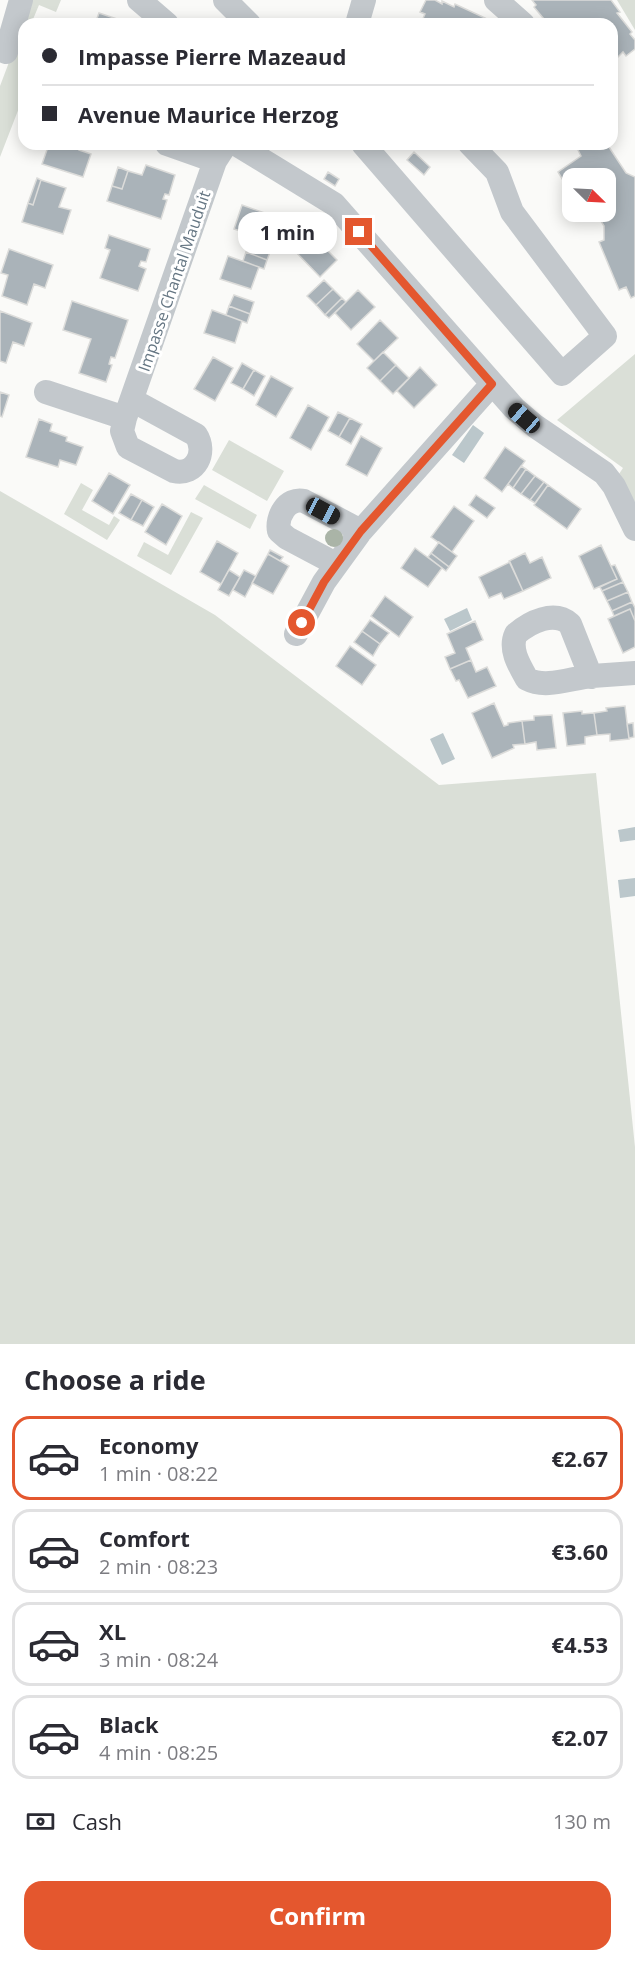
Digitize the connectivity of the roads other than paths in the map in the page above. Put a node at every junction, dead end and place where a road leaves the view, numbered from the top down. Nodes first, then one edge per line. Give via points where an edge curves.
1 (21, 0) edge
2 (139, 0) edge
3 (225, 0) edge
4 (364, 0) edge
5 (496, 0) edge
6 (160, 18) edge
7 (243, 18) edge
8 (359, 18) edge
9 (516, 18) edge
10 (6, 52) dead end
11 (246, 150) edge
12 (368, 150) edge
13 (486, 150) edge
14 (220, 152) edge
15 (492, 384) junction
16 (46, 392) dead end
17 (635, 529) edge
18 (361, 531) junction
19 (336, 564) junction
20 (296, 634) dead end
21 (635, 674) edge
22 (591, 676) dead end

1 - 10 street
2 - 6 street
3 - 7 street
4 - 8 street
5 - 9 street
11 - 15 street via 334,204
12 - 13 street via 562,374 605,336 512,212
14 - 16 street, Impasse Chantal Mauduit via 129,409
15 - 17 street via 524,418 603,473 614,486
15 - 18 street
18 - 19 street
18 - 19 street via 304,501 289,503 280,518 279,531
19 - 20 street
21 - 22 street

